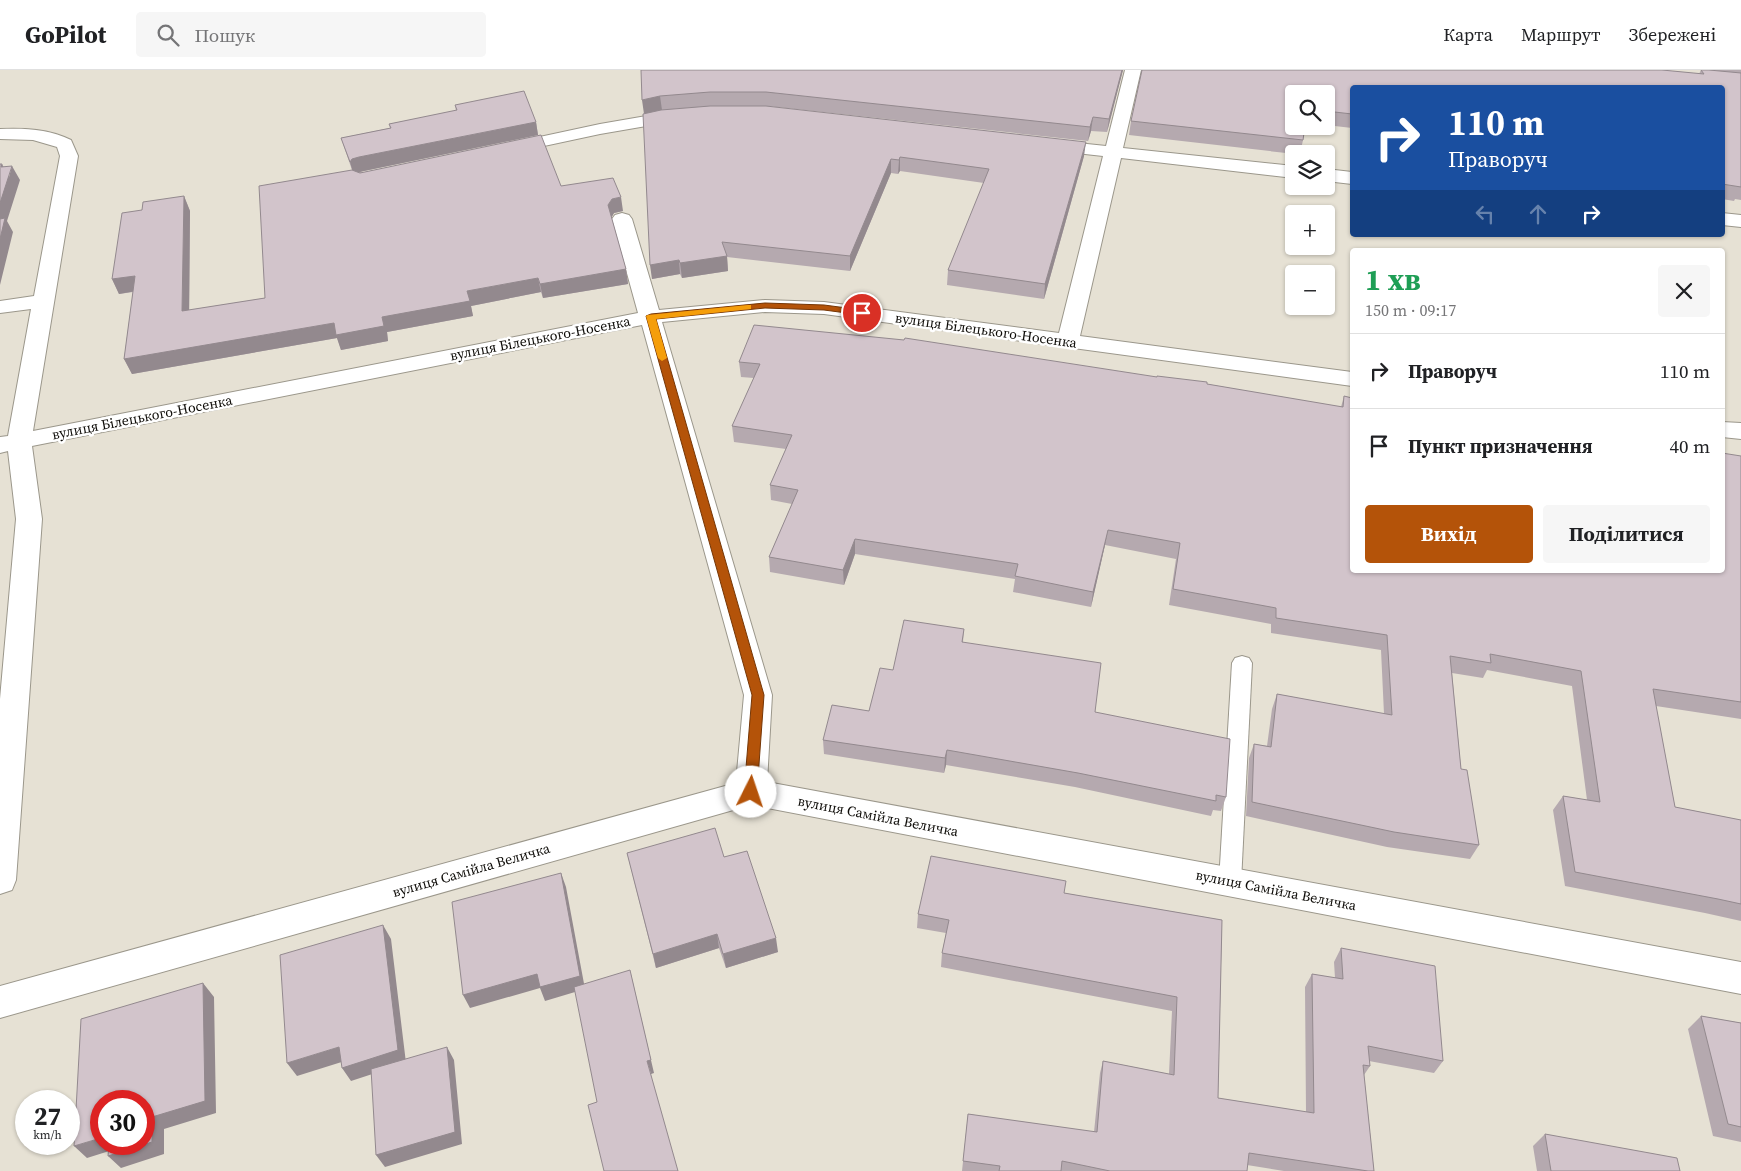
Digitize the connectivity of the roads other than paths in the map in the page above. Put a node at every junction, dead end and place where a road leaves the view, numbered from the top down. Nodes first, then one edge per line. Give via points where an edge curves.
1 (1133, 70) edge
2 (701, 113) edge
3 (0, 134) edge
4 (1034, 143) edge
5 (1113, 152) junction
6 (490, 153) edge
7 (1285, 171) edge
8 (1335, 177) edge
9 (1350, 178) edge
10 (622, 219) edge
11 (1725, 219) edge
12 (1741, 221) edge
13 (43, 301) junction
14 (0, 307) edge
15 (651, 316) junction
16 (1068, 341) junction
17 (1350, 379) edge
18 (1725, 429) edge
19 (1741, 431) edge
20 (9, 443) edge
21 (1242, 663) dead end
22 (751, 792) junction
23 (0, 880) edge
24 (1230, 882) junction
25 (1741, 978) edge
26 (0, 1002) edge

1 - 5 street
2 - 6 street via 653,118
3 - 13 street via 21,133 55,138 65,144 69,156
4 - 5 street
5 - 7 street
5 - 16 street
8 - 9 street
10 - 15 street
11 - 12 street
13 - 14 street
13 - 20 street
15 - 16 street, вулиця Білецького-Носенка via 765,306 824,308
15 - 20 street, вулиця Білецького-Носенка
15 - 22 street via 758,695
16 - 17 street, вулиця Білецького-Носенка
18 - 19 street
20 - 23 street via 29,519
21 - 24 lane
22 - 24 street, вулиця Самійла Величка
22 - 26 street, вулиця Самійла Величка
24 - 25 street, вулиця Самійла Величка

